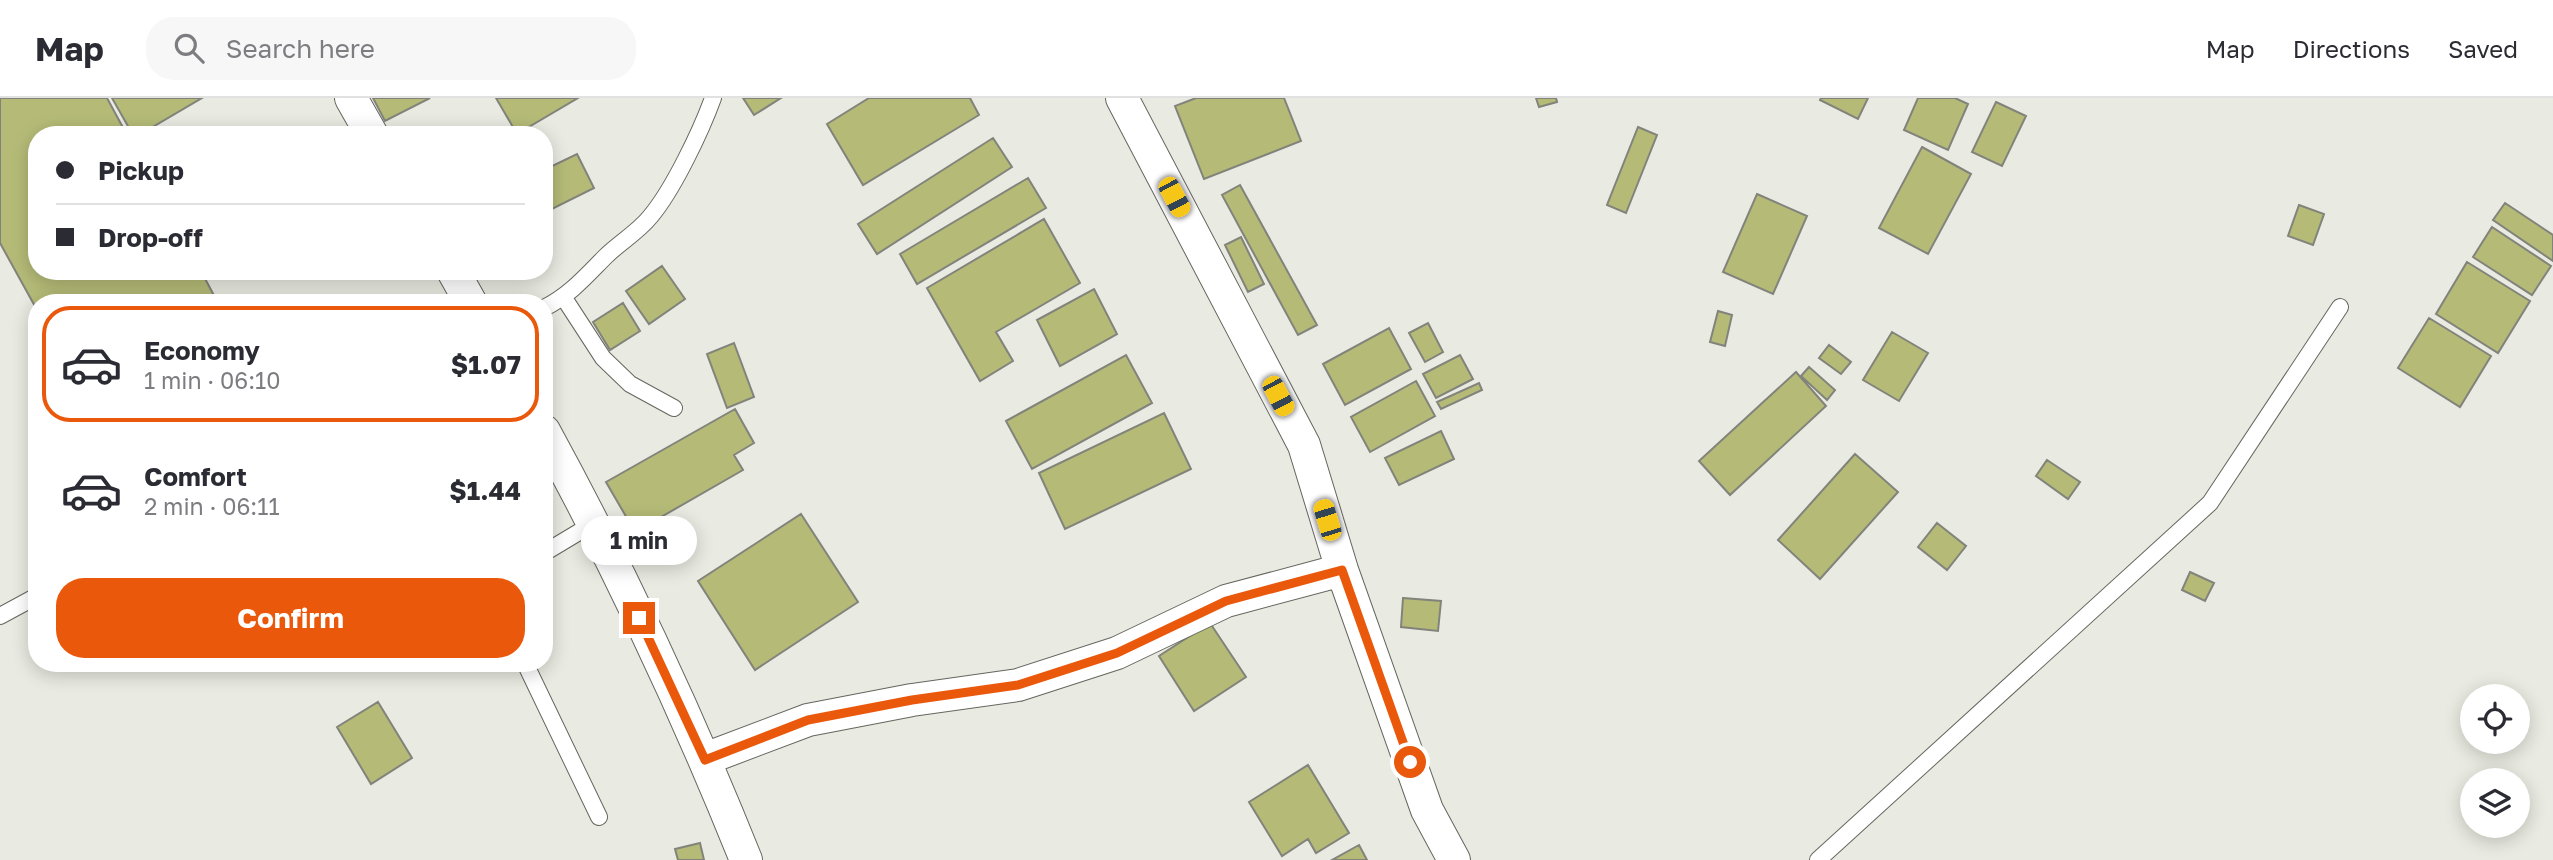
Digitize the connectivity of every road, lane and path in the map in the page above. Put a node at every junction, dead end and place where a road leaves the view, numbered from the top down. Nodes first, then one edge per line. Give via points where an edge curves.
1 (351, 98) edge
2 (713, 98) edge
3 (1122, 98) edge
4 (367, 126) edge
5 (564, 298) junction
6 (553, 304) edge
7 (2340, 307) dead end
8 (674, 408) dead end
9 (553, 448) edge
10 (594, 523) junction
11 (553, 547) edge
12 (1342, 570) junction
13 (28, 601) edge
14 (0, 616) edge
15 (529, 672) edge
16 (705, 760) junction
17 (599, 817) dead end
18 (746, 860) edge
19 (1454, 860) edge
20 (1818, 860) edge

1 - 4 street
2 - 5 lane via 650,218
3 - 12 street via 1304,445
5 - 6 lane
5 - 8 lane via 603,358 630,384
7 - 20 lane via 2210,503
9 - 10 street
10 - 11 lane
10 - 16 street
12 - 16 street via 1226,601 1117,653 1018,685 808,720
12 - 19 street via 1427,810
13 - 14 lane
15 - 17 lane
16 - 18 street

